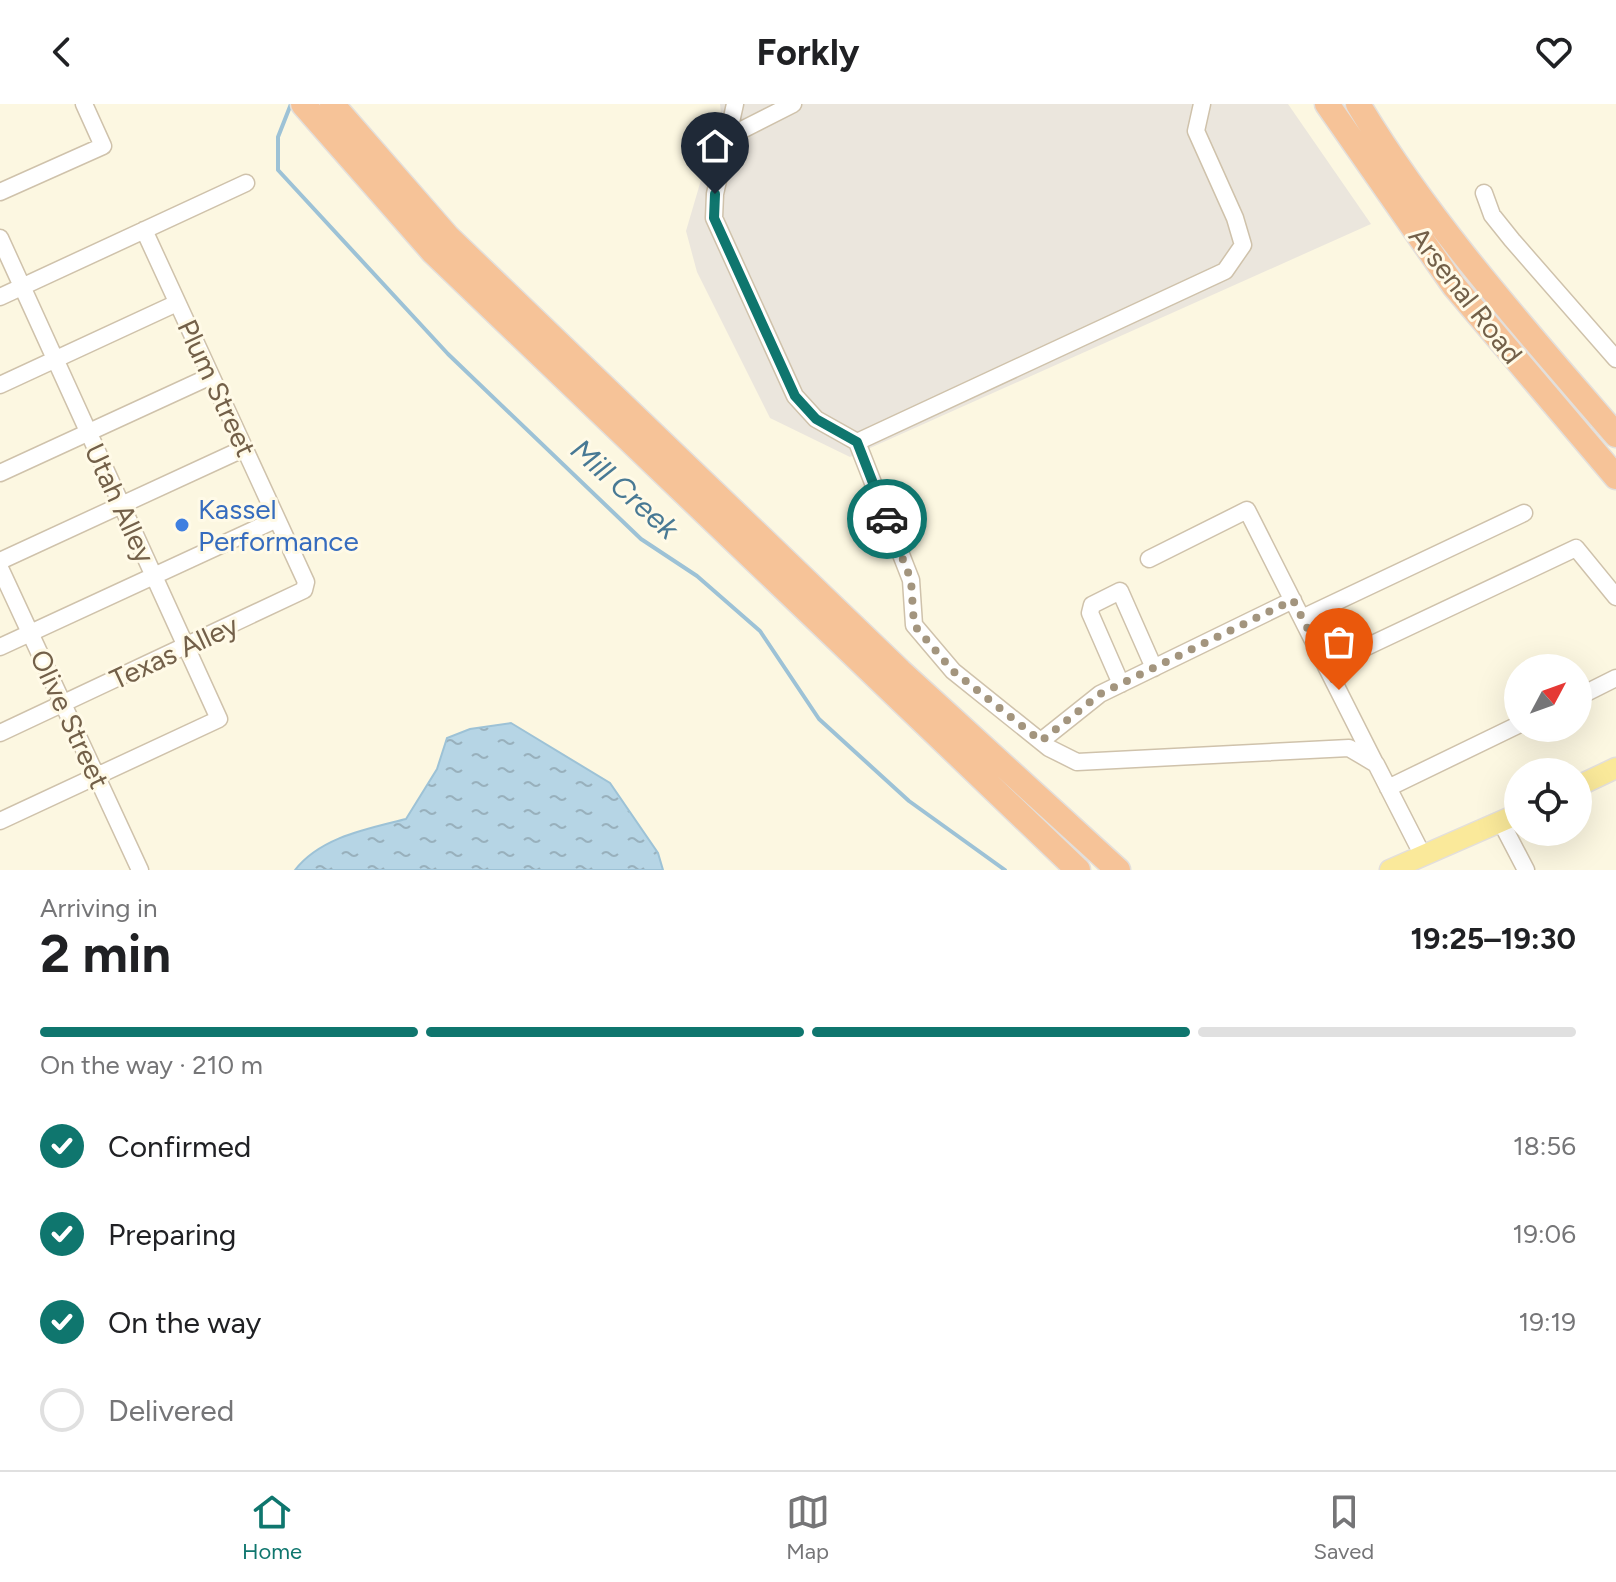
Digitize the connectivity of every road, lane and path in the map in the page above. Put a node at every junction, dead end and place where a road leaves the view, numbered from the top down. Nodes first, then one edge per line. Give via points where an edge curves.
1 (84, 104) edge
2 (735, 104) edge
3 (793, 104) edge
4 (1202, 104) edge
5 (1327, 104) edge
6 (1358, 104) edge
7 (315, 107) edge
8 (728, 137) junction
9 (246, 183) dead end
10 (0, 192) edge
11 (1484, 193) dead end
12 (144, 230) junction
13 (0, 238) edge
14 (21, 287) junction
15 (0, 297) edge
16 (177, 303) junction
17 (1616, 359) edge
18 (55, 360) junction
19 (211, 376) junction
20 (0, 385) edge
21 (88, 433) junction
22 (1616, 435) edge
23 (857, 442) junction
24 (245, 448) junction
25 (0, 473) edge
26 (1616, 477) edge
27 (121, 505) junction
28 (1524, 513) dead end
29 (277, 519) junction
30 (1149, 559) dead end
31 (0, 561) edge
32 (0, 568) edge
33 (154, 576) junction
34 (304, 590) joint
35 (1616, 597) edge
36 (1293, 600) junction
37 (1302, 618) junction
38 (30, 633) junction
39 (0, 647) edge
40 (186, 647) junction
41 (1326, 666) junction
42 (1154, 668) junction
43 (1616, 678) edge
44 (1121, 684) junction
45 (1592, 690) edge
46 (63, 704) junction
47 (1504, 732) edge
48 (0, 733) edge
49 (1041, 741) junction
50 (1376, 764) junction
51 (1616, 768) edge
52 (97, 776) junction
53 (1592, 779) edge
54 (1388, 788) junction
55 (0, 821) edge
56 (1504, 821) edge
57 (1519, 846) edge
58 (1423, 856) junction
59 (140, 870) edge
60 (1078, 870) edge
61 (1118, 870) edge
62 (1390, 870) edge
63 (1526, 870) edge

1 - 10 street via 103,146
2 - 8 street
3 - 8 street
4 - 23 street via 1196,131 1243,245 1225,271
5 - 26 highway, Arsenal Road via 1454,286
6 - 22 highway, Arsenal Road via 1424,202
7 - 60 highway via 433,252
7 - 61 highway via 900,671
8 - 23 street via 714,218 795,396 816,419
9 - 12 street
11 - 17 street via 1492,215
12 - 14 street
12 - 16 street, Plum Street
13 - 14 street, Utah Alley
14 - 15 street
14 - 18 street, Utah Alley
16 - 18 street
16 - 19 street, Plum Street
18 - 20 street
18 - 21 street, Utah Alley
19 - 21 street
19 - 24 street, Plum Street
21 - 25 street
21 - 27 street, Utah Alley
23 - 49 street via 911,580 914,625 953,671
24 - 27 street
24 - 29 street, Plum Street
27 - 31 street
27 - 33 street, Utah Alley
28 - 37 street
29 - 33 street
29 - 34 street, Plum Street via 306,582
30 - 36 street via 1247,510
32 - 38 street, Olive Street
33 - 38 street
33 - 40 street, Utah Alley
34 - 40 street, Texas Alley
35 - 41 street via 1576,548
36 - 37 street
36 - 42 street
37 - 41 street
38 - 39 street
38 - 46 street, Olive Street
40 - 46 street, Texas Alley
40 - 52 street, Utah Alley via 219,719
41 - 50 street
42 - 44 street
42 - 44 street via 1120,591 1092,605 1090,613
43 - 45 street
44 - 49 street via 1100,694
46 - 48 street, Texas Alley
46 - 52 street, Olive Street
47 - 54 street
49 - 50 street via 1077,762 1349,748
50 - 54 street
51 - 53 main road
52 - 55 street
52 - 59 street, Olive Street
54 - 58 street
56 - 58 main road
57 - 63 street
58 - 62 main road

